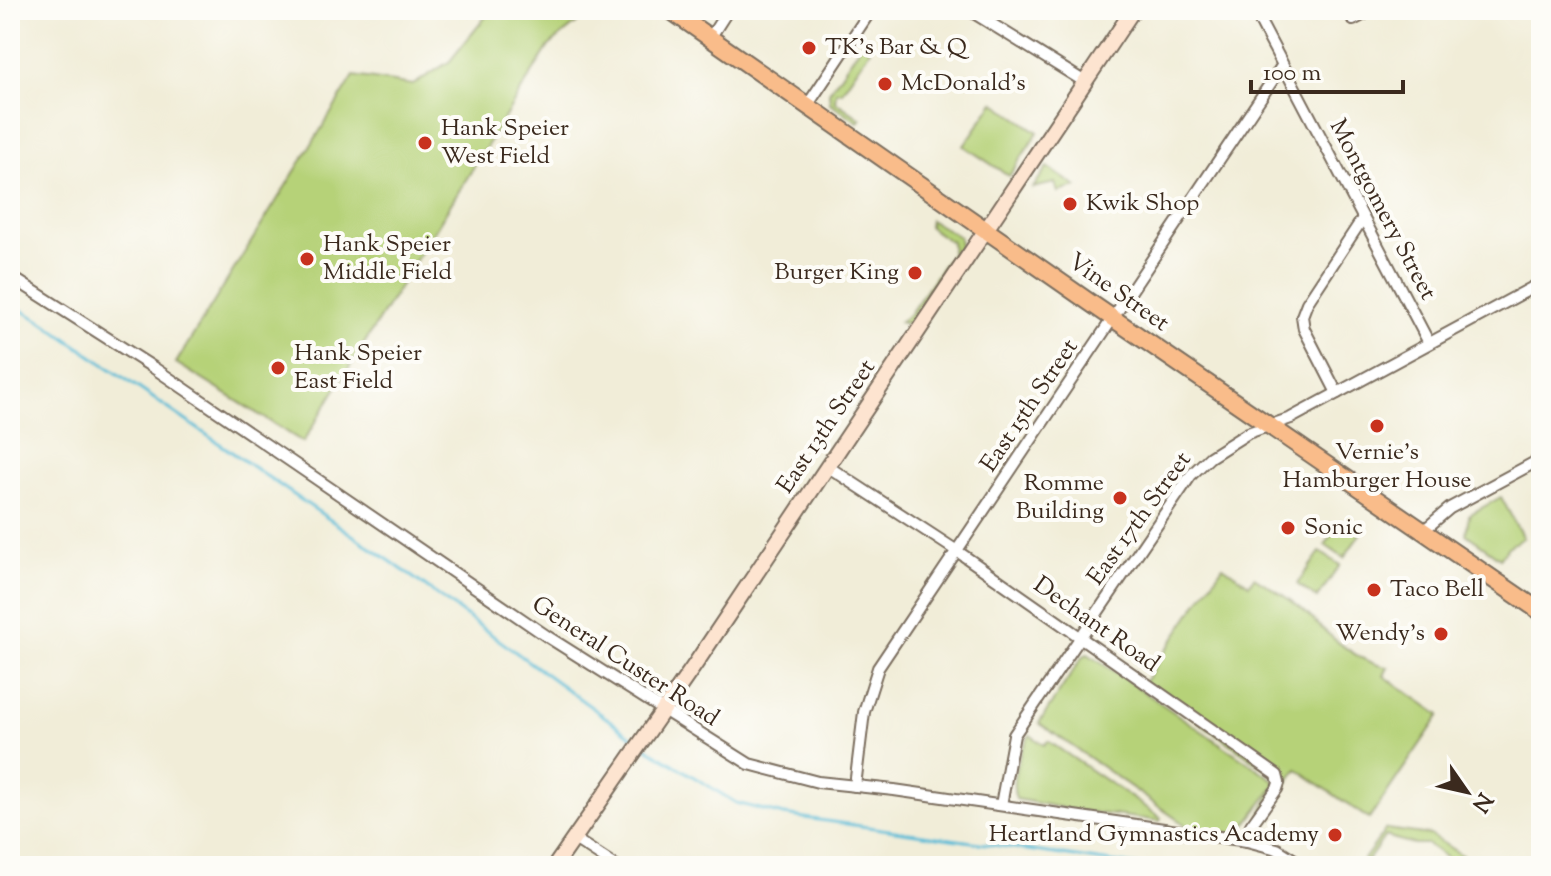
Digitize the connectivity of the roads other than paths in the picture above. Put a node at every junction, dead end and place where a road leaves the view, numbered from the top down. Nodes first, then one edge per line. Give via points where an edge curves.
1 (670, 10) edge
2 (728, 10) edge
3 (871, 10) edge
4 (969, 10) edge
5 (1133, 10) edge
6 (1254, 10) edge
7 (1372, 10) edge
8 (1353, 20) dead end
9 (710, 38) junction
10 (1282, 66) junction
11 (1085, 82) junction
12 (807, 106) junction
13 (1363, 218) junction
14 (986, 231) junction
15 (10, 276) edge
16 (1541, 283) edge
17 (1113, 318) junction
18 (1429, 343) junction
19 (1337, 393) junction
20 (1271, 426) junction
21 (1541, 459) edge
22 (827, 466) junction
23 (1423, 531) junction
24 (957, 551) junction
25 (1541, 612) edge
26 (1081, 636) junction
27 (662, 711) junction
28 (855, 786) junction
29 (1001, 805) junction
30 (573, 838) junction
31 (1247, 841) junction
32 (555, 866) edge
33 (616, 866) edge
34 (1304, 866) edge

1 - 9 main road, Vine Street
2 - 9 street
3 - 12 street
4 - 11 street
5 - 11 street, East 13th Street
6 - 10 street, Montgomery Street
7 - 8 street
9 - 12 main road, Vine Street
10 - 13 street, Montgomery Street
10 - 17 street, East 15th Street
11 - 14 street, East 13th Street
12 - 14 main road, Vine Street
13 - 18 street, Montgomery Street
13 - 19 street via 1302,316
14 - 17 main road, Vine Street
14 - 22 street, East 13th Street
15 - 27 street, General Custer Road
16 - 18 street, East 17th Street
17 - 20 main road, Vine Street
17 - 24 street, East 15th Street
18 - 19 street, East 17th Street
19 - 20 street, East 17th Street
20 - 23 main road, Vine Street
20 - 26 street, East 17th Street via 1248,433 1201,463
21 - 23 street via 1450,508
22 - 24 street, Dechant Road
22 - 27 street, East 13th Street
23 - 25 main road, Vine Street
24 - 26 street, Dechant Road
24 - 28 street, East 15th Street via 878,668 864,712
26 - 29 street, East 17th Street via 1014,735
26 - 31 street, Dechant Road via 1277,775 1277,789 1251,825
27 - 28 street, General Custer Road via 749,764
27 - 30 street, East 13th Street
28 - 29 street, General Custer Road
29 - 31 street, General Custer Road
30 - 32 street, East 13th Street
30 - 33 street
31 - 34 street, General Custer Road via 1277,849

